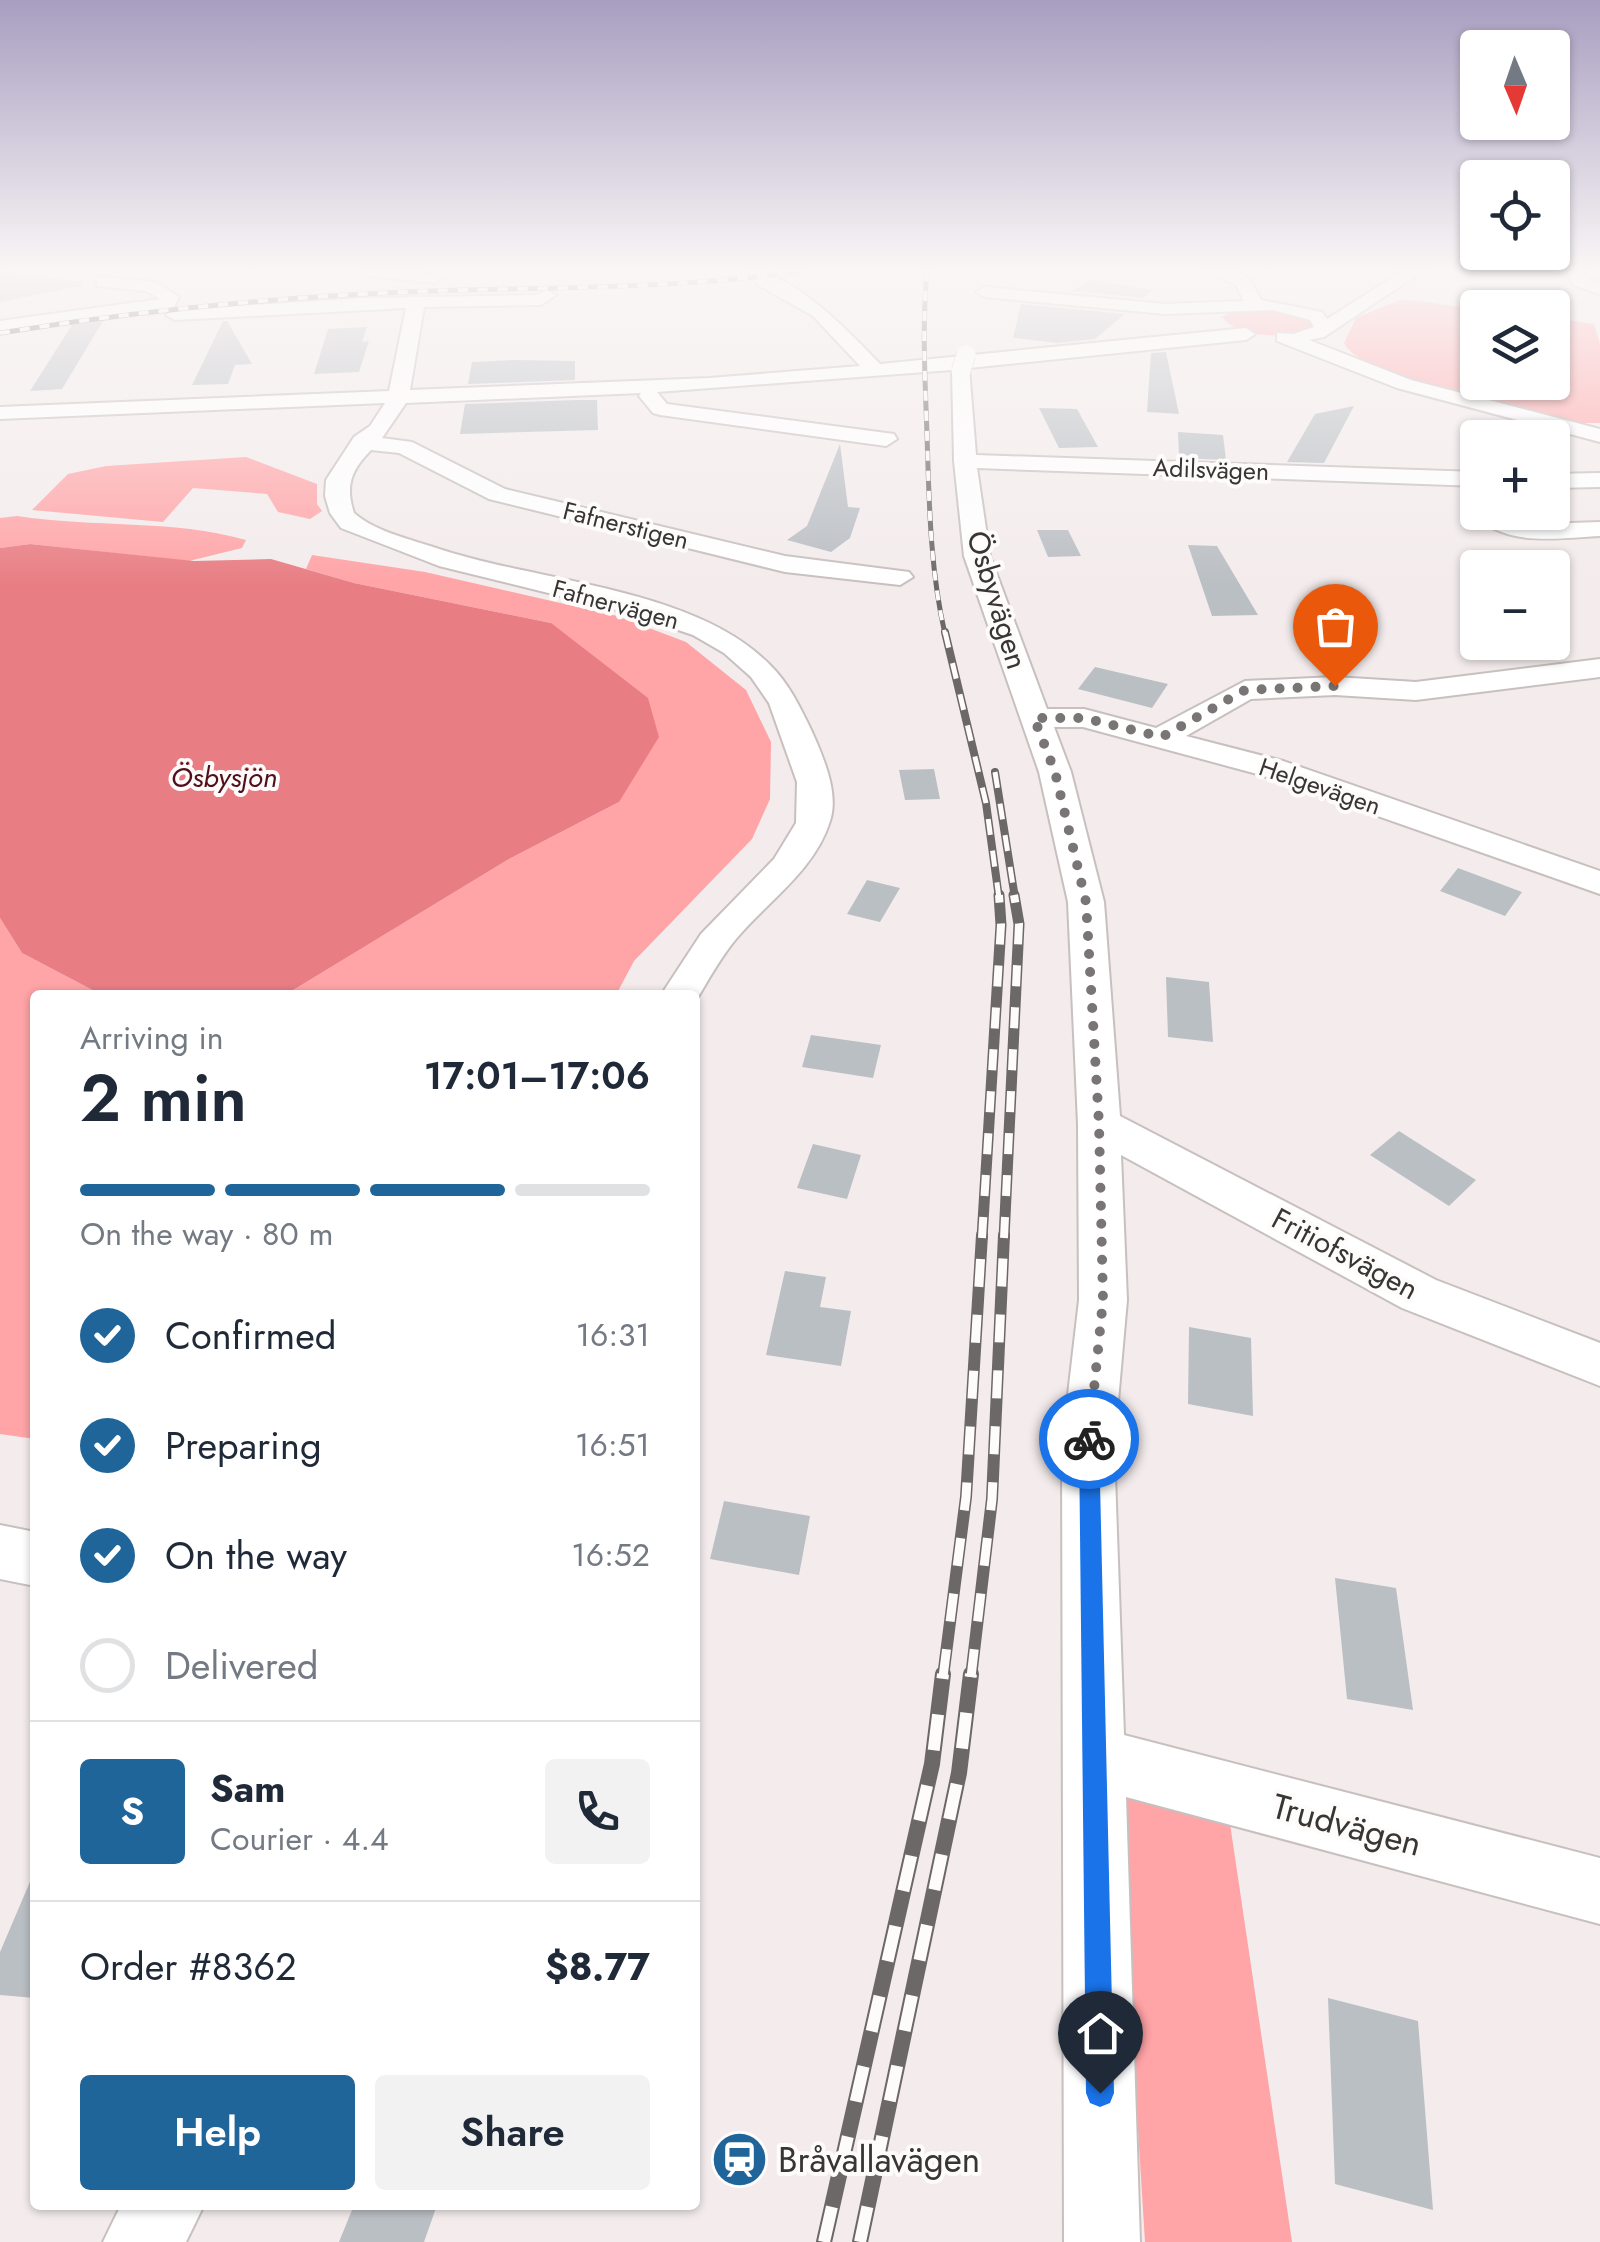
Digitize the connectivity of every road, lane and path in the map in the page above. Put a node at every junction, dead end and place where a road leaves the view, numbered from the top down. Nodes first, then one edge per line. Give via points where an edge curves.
1 (400, 376) edge
2 (799, 376) edge
3 (966, 376) edge
4 (1390, 376) edge
5 (644, 387) junction
6 (396, 397) junction
7 (0, 413) edge
8 (1600, 436) edge
9 (886, 439) dead end
10 (362, 442) junction
11 (965, 461) junction
12 (1460, 478) edge
13 (1600, 480) edge
14 (1570, 481) edge
15 (1570, 529) edge
16 (1600, 529) edge
17 (900, 577) dead end
18 (1600, 668) edge
19 (1034, 718) junction
20 (1162, 737) junction
21 (1600, 882) edge
22 (683, 990) edge
23 (1099, 1124) junction
24 (1600, 1364) edge
25 (0, 1552) edge
26 (30, 1558) edge
27 (1094, 1758) junction
28 (1600, 1891) edge
29 (163, 2210) edge
30 (141, 2242) edge
31 (1102, 2242) edge

1 - 6 street
2 - 5 street
3 - 11 street, Ösbyvägen
4 - 8 street
5 - 6 street
5 - 9 street via 660,409
6 - 7 street
6 - 10 street, Fafnervägen via 387,418
10 - 17 street, Fafnerstigen via 404,447 497,494 785,564
10 - 22 street, Fafnervägen via 336,490 350,523 448,560 664,612 712,633 758,666 790,706 817,803 813,822 789,866 724,929
11 - 12 street, Adilsvägen
11 - 19 street, Ösbyvägen via 976,556
13 - 14 street
15 - 16 street
18 - 20 street via 1416,691 1245,690
19 - 20 street, Helgevägen via 1084,718
19 - 23 street, Ösbyvägen via 1055,772 1086,902
20 - 21 street, Helgevägen via 1272,768
23 - 24 street, Fritiofsvägen via 1418,1294
23 - 27 street, Ösbyvägen via 1103,1300 1088,1446
25 - 26 street
27 - 28 street, Trudvägen
27 - 31 street, Ösbyvägen
29 - 30 street

